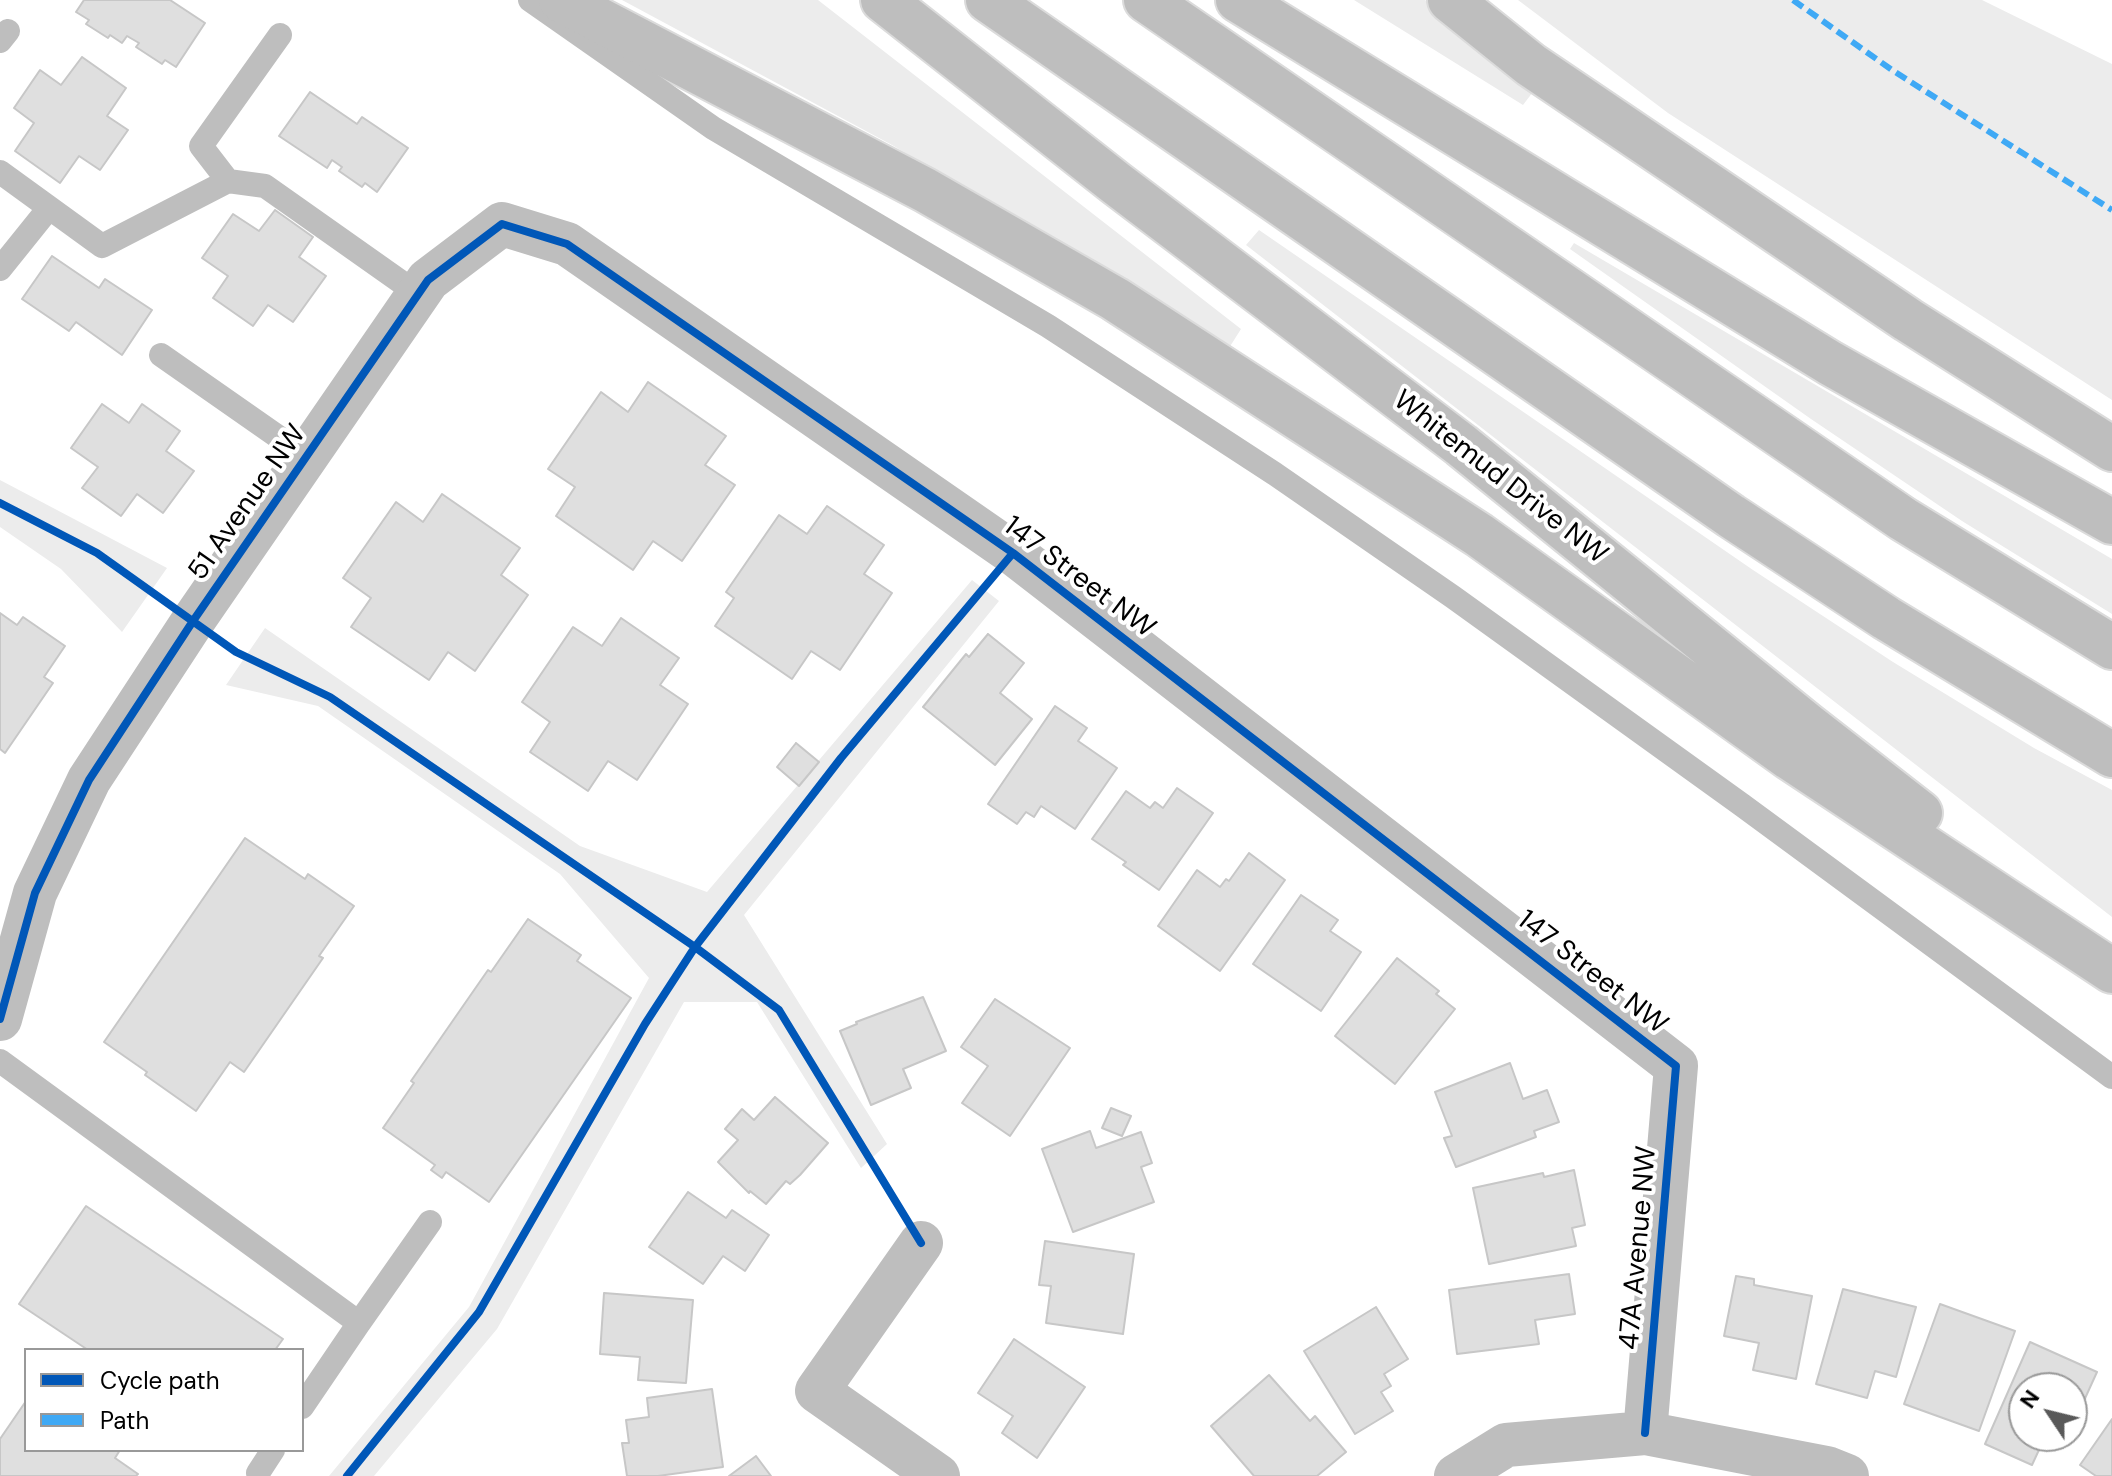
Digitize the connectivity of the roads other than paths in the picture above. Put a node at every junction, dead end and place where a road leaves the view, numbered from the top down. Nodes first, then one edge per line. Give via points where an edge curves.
1 (530, 0) edge
2 (561, 0) edge
3 (883, 0) edge
4 (988, 0) edge
5 (1146, 0) edge
6 (1238, 0) edge
7 (1450, 0) edge
8 (280, 35) dead end
9 (0, 172) edge
10 (228, 181) junction
11 (49, 208) junction
12 (0, 269) edge
13 (423, 287) junction
14 (161, 355) dead end
15 (2112, 449) edge
16 (307, 457) junction
17 (2112, 522) edge
18 (2112, 647) edge
19 (2112, 755) edge
20 (2112, 961) edge
21 (2112, 971) edge
22 (0, 1019) edge
23 (0, 1061) edge
24 (1676, 1066) joint
25 (2112, 1077) edge
26 (430, 1222) dead end
27 (921, 1243) dead end
28 (359, 1323) junction
29 (304, 1404) edge
30 (1645, 1433) junction
31 (272, 1452) edge
32 (258, 1473) dead end
33 (938, 1476) edge
34 (1456, 1476) edge
35 (1847, 1476) edge

1 - 25 lane via 713,128 1048,326 1275,474 1729,795
2 - 21 main road via 925,190 1115,299 1479,535 1790,758
3 - 20 main road, Whitemud Drive NW via 1461,445 1807,725
4 - 19 main road via 1744,525
5 - 18 main road via 1903,519
6 - 17 main road via 1830,363
7 - 15 main road via 1531,65 1908,320
8 - 10 lane via 201,146
9 - 11 lane
10 - 11 lane via 102,246
10 - 13 lane via 265,186
11 - 12 lane
13 - 16 main road, 51 Avenue NW
13 - 24 main road, 147 Street NW via 502,224 567,244 1013,553
14 - 16 lane
16 - 22 main road, 51 Avenue NW via 89,780 35,893
23 - 28 lane
24 - 30 main road, 47A Avenue NW
26 - 28 lane
27 - 33 main road via 817,1391
28 - 29 lane
30 - 34 main road via 1506,1445
30 - 35 main road
31 - 32 lane

